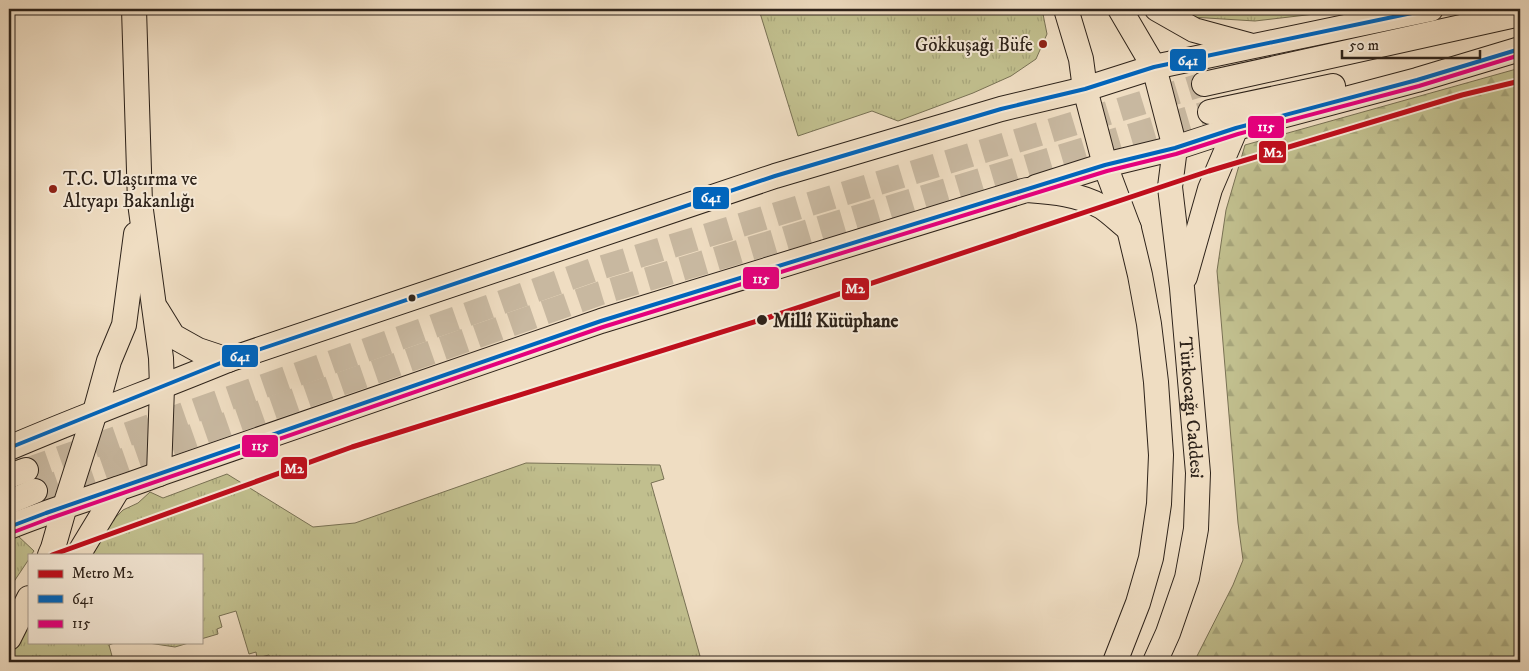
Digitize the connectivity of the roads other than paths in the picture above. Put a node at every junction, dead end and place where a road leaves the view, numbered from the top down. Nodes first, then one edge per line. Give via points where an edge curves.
1 (134, 9) edge
2 (1066, 9) edge
3 (1120, 9) edge
4 (1157, 9) edge
5 (1431, 9) edge
6 (1520, 14) edge
7 (1253, 46) junction
8 (1520, 48) edge
9 (1154, 67) junction
10 (1204, 84) tunnel mouth
11 (1085, 88) junction
12 (1210, 112) tunnel mouth
13 (1236, 128) junction
14 (1175, 148) junction
15 (1105, 165) junction
16 (1027, 190) junction
17 (140, 203) junction
18 (1129, 229) junction
19 (1182, 288) junction
20 (154, 306) junction
21 (228, 360) junction
22 (162, 388) junction
23 (95, 412) junction
24 (9, 448) edge
25 (159, 474) junction
26 (23, 479) tunnel mouth
27 (118, 489) junction
28 (9, 502) edge
29 (65, 506) junction
30 (9, 527) edge
31 (51, 554) edge
32 (79, 554) edge
33 (28, 600) edge
34 (28, 621) edge
35 (9, 639) edge
36 (1115, 662) edge
37 (1156, 662) edge

1 - 17 main road
2 - 11 main road, Türkocağı Caddesi via 1081,59
3 - 9 main road
4 - 7 main road via 1194,30
5 - 7 main road
6 - 10 main road
7 - 9 main road
8 - 12 main road
8 - 13 main road via 1417,80
9 - 11 main road
9 - 14 main road
11 - 15 main road, Türkocağı Caddesi
11 - 21 main road via 1001,109 774,176
13 - 14 main road
13 - 19 main road via 1210,189
14 - 15 main road
14 - 19 main road, Türkocağı Caddesi via 1170,187
15 - 16 main road
15 - 18 main road, Türkocağı Caddesi
16 - 18 main road via 1061,192 1082,199 1101,207
16 - 25 main road via 601,322
17 - 20 main road
17 - 23 main road via 124,325 109,361
18 - 36 main road, Türkocağı Caddesi via 1150,324 1161,455 1159,504 1151,558
19 - 37 main road, Türkocağı Caddesi via 1198,473 1196,529 1187,578
20 - 21 main road via 173,336 198,350
20 - 22 main road
21 - 22 main road
22 - 23 main road
22 - 25 main road
23 - 24 main road
23 - 29 main road
25 - 27 main road
26 - 28 main road
27 - 29 main road
27 - 32 main road
29 - 30 main road
29 - 31 main road
33 - 35 main road
34 - 35 main road

